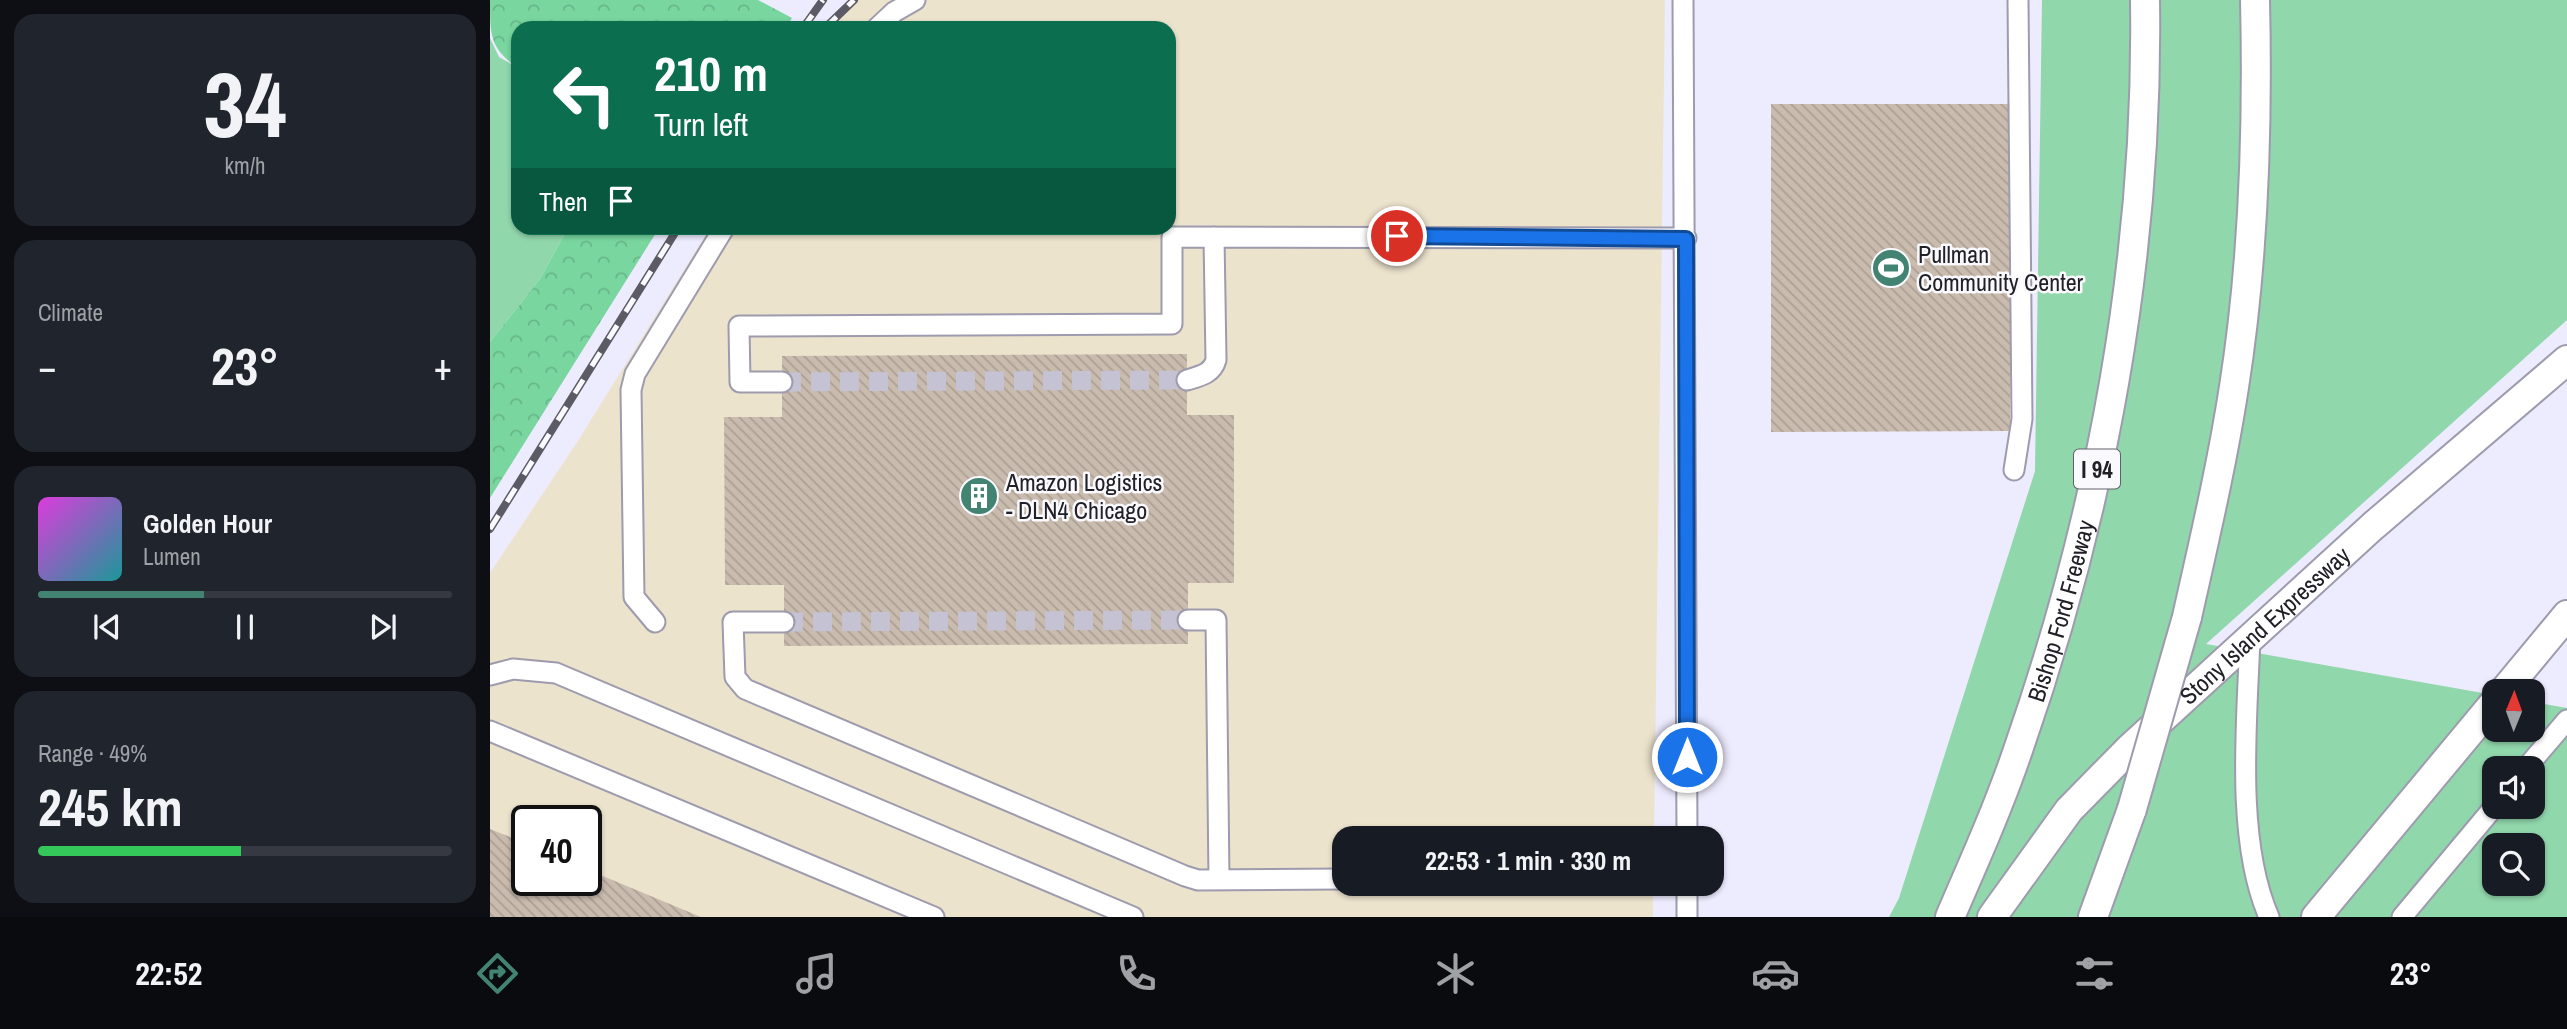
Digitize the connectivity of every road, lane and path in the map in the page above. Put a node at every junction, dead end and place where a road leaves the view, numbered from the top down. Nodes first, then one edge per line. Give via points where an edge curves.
1 (915, 0) edge
2 (1683, 0) edge
3 (2018, 0) edge
4 (2145, 0) edge
5 (2255, 0) edge
6 (884, 21) edge
7 (720, 235) edge
8 (1214, 237) junction
9 (1686, 239) junction
10 (2567, 360) edge
11 (1187, 380) tunnel mouth
12 (782, 382) tunnel mouth
13 (2014, 470) dead end
14 (2567, 615) edge
15 (1188, 620) tunnel mouth
16 (655, 622) dead end
17 (784, 622) tunnel mouth
18 (2250, 638) junction
19 (490, 676) edge
20 (2514, 679) edge
21 (2482, 717) edge
22 (2567, 720) edge
23 (490, 731) edge
24 (2536, 756) edge
25 (2484, 819) edge
26 (1687, 826) edge
27 (1332, 879) edge
28 (1219, 880) junction
29 (1687, 896) edge
30 (934, 917) edge
31 (1133, 917) edge
32 (1687, 917) edge
33 (1950, 917) edge
34 (1992, 917) edge
35 (2092, 917) edge
36 (2269, 917) edge
37 (2316, 917) edge
38 (2402, 917) edge

1 - 6 street
2 - 9 street
3 - 13 street via 2022,419
4 - 33 highway, Bishop Ford Freeway / I 94 via 2137,216 2123,326 2090,506 2018,751
5 - 35 highway, bridge via 2257,75 2250,246 2234,386 2187,617 2132,809
7 - 16 street via 635,374 631,390 634,597
8 - 9 street
8 - 11 street via 1216,359 1205,375
8 - 12 street via 1172,237 1172,324 739,326 740,382
9 - 26 street
10 - 18 highway, Stony Island Expressway
14 - 20 highway
15 - 28 street via 1216,620
17 - 28 street via 733,622 735,677 745,689 1185,876
18 - 34 highway, Stony Island Expressway via 2069,810
18 - 36 street via 2246,766 2252,850
19 - 31 street via 513,670 556,673
21 - 37 highway
22 - 24 street
23 - 30 street
25 - 38 street
27 - 28 street
29 - 32 street

